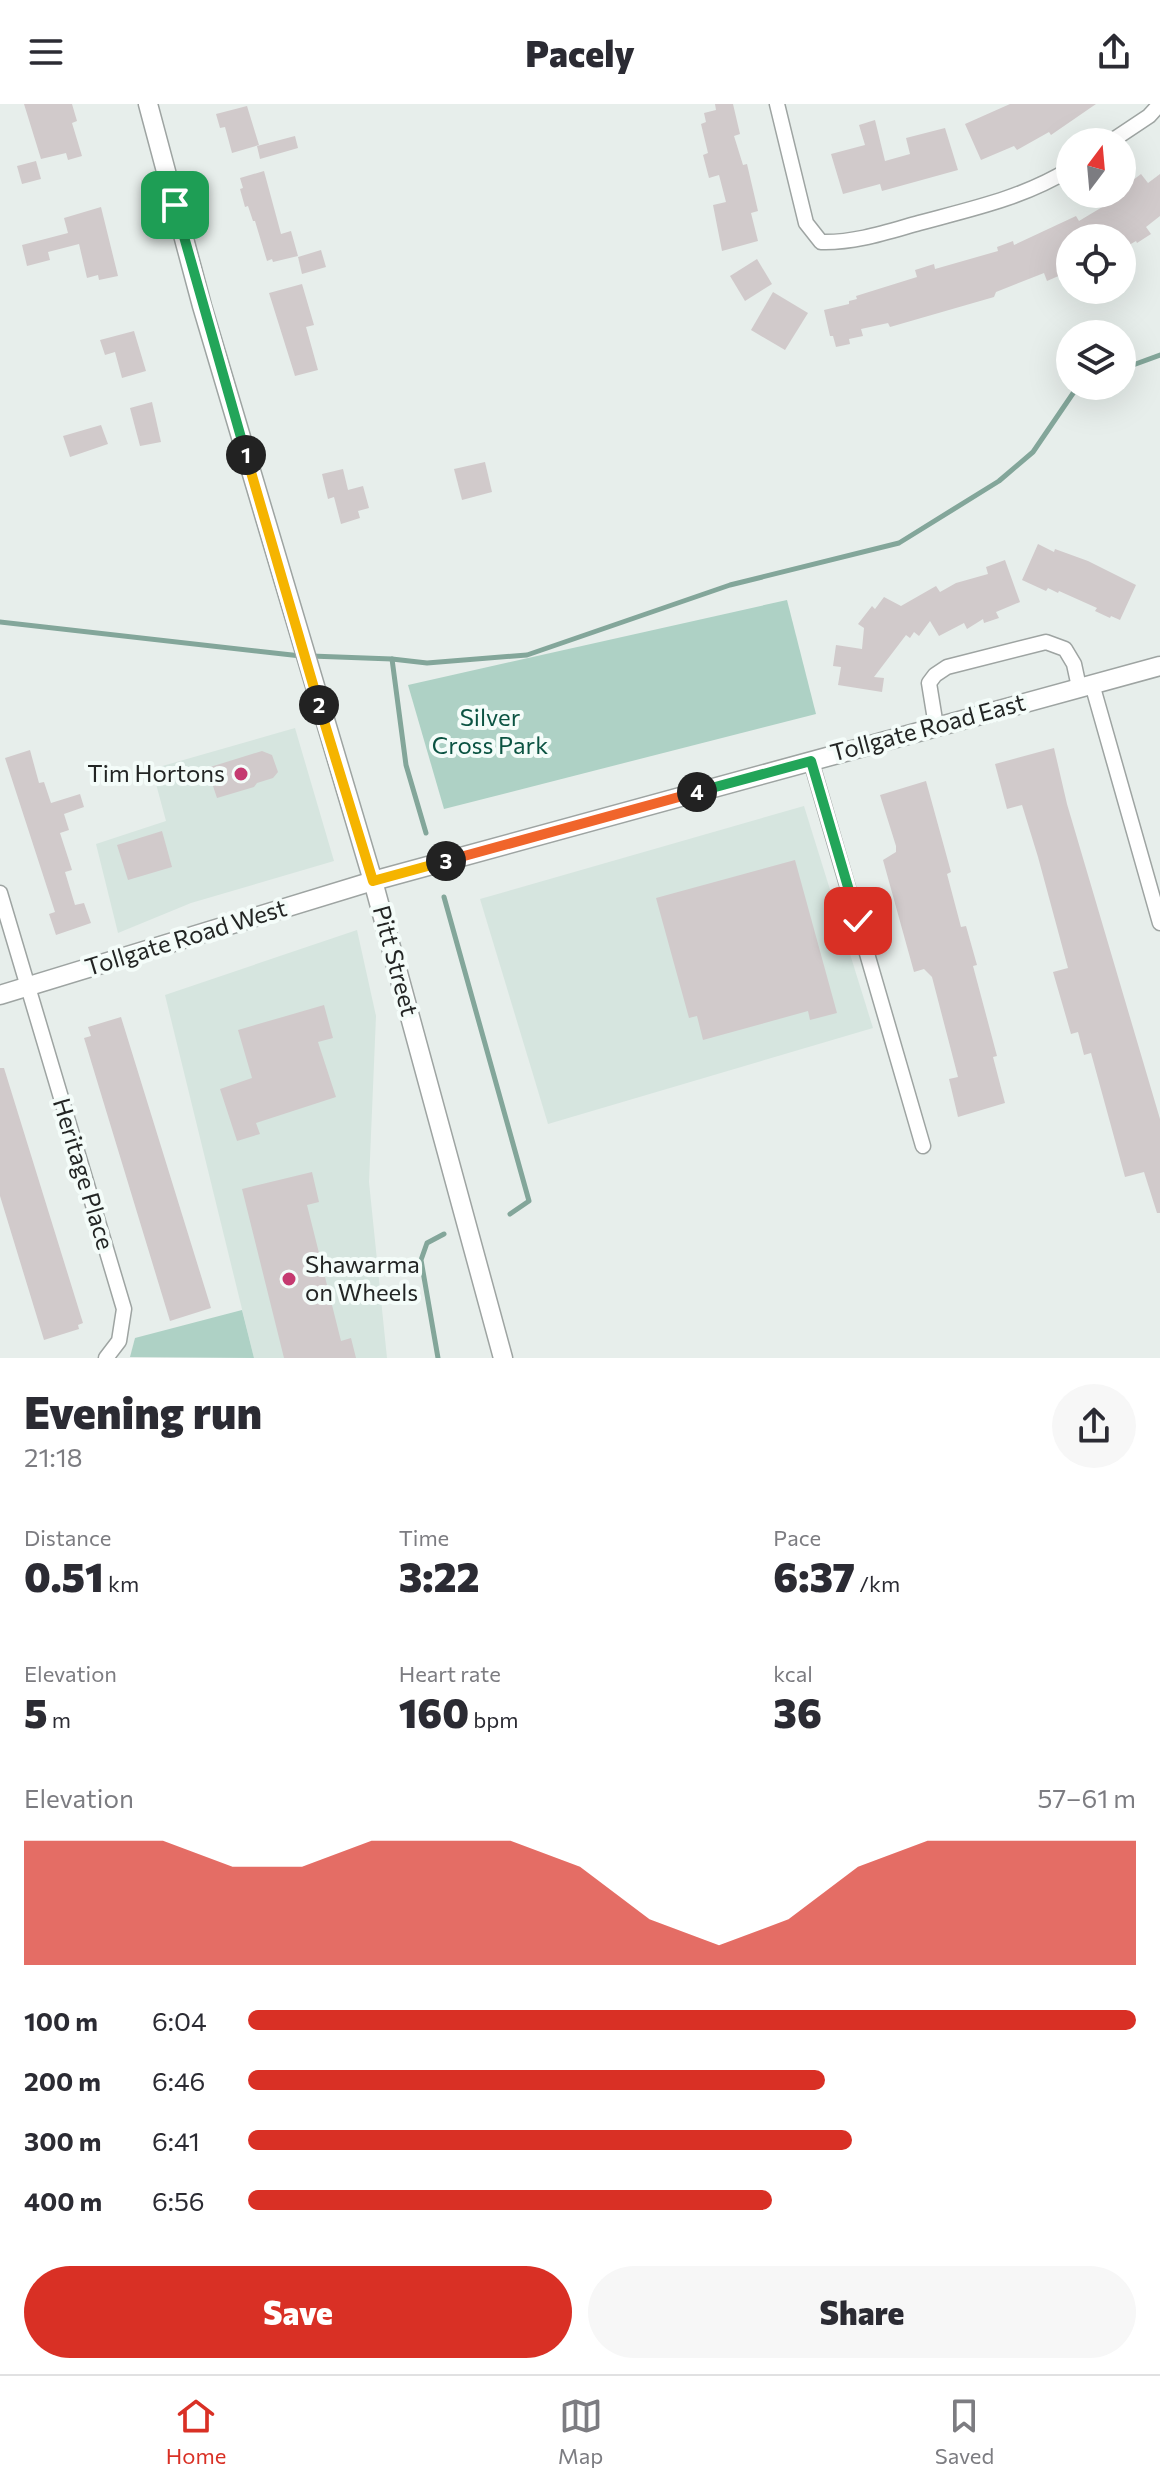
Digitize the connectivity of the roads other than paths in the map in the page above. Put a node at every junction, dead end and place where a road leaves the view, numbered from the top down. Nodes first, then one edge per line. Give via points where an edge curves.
1 (148, 104) edge
2 (777, 104) edge
3 (1160, 104) edge
4 (1131, 128) edge
5 (1056, 178) edge
6 (1160, 666) edge
7 (1085, 685) junction
8 (936, 726) junction
9 (811, 761) junction
10 (373, 881) junction
11 (1155, 888) edge
12 (0, 893) edge
13 (1160, 923) edge
14 (26, 986) junction
15 (0, 995) edge
16 (923, 1146) dead end
17 (106, 1358) edge
18 (503, 1358) edge

1 - 10 street, Pitt Street via 202,306
2 - 5 street via 806,223 821,242 858,239 999,202
3 - 4 street
6 - 7 street, Tollgate Road East
7 - 8 street, Tollgate Road East
7 - 8 street via 1065,649 1046,642 947,667 929,683
7 - 11 street
8 - 9 street, Tollgate Road East
9 - 10 street, Tollgate Road East
9 - 16 street
10 - 14 street, Tollgate Road West
10 - 18 street, Pitt Street
11 - 13 street
12 - 14 street, Heritage Place
14 - 15 street, Tollgate Road West
14 - 17 street, Heritage Place via 124,1309 119,1341

